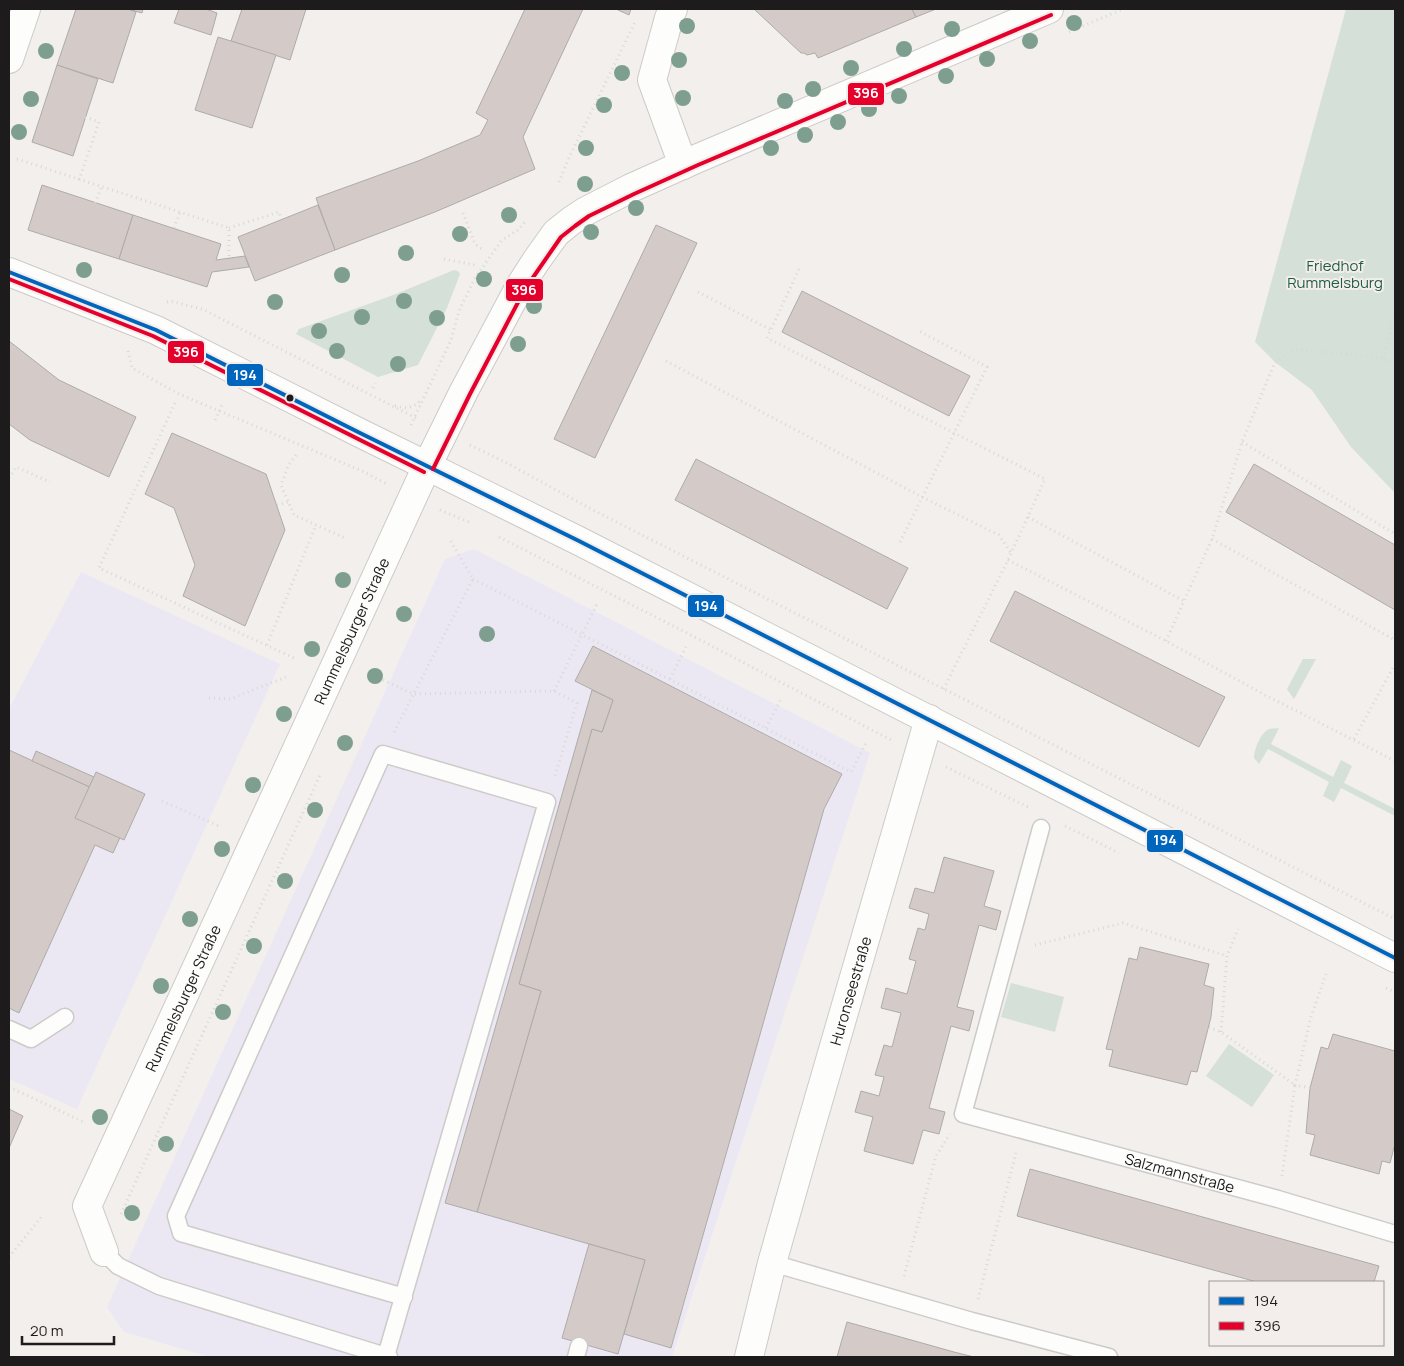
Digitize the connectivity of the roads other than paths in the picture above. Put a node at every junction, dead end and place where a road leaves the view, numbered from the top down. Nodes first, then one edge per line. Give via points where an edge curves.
1 (26, 9) edge
2 (673, 9) edge
3 (1049, 9) edge
4 (9, 59) edge
5 (683, 164) junction
6 (9, 272) edge
7 (427, 466) junction
8 (928, 719) junction
9 (1041, 828) dead end
10 (1395, 958) edge
11 (66, 1016) dead end
12 (9, 1029) edge
13 (1395, 1234) edge
14 (104, 1252) joint
15 (772, 1263) junction
16 (404, 1297) junction
17 (388, 1357) edge
18 (749, 1357) edge
19 (1108, 1357) edge

1 - 4 street
2 - 5 street via 652,80
3 - 5 street, Rummelsburger Straße
5 - 7 street, Rummelsburger Straße via 586,212 556,233 520,286
6 - 7 street via 156,330
7 - 8 street
7 - 14 street, Rummelsburger Straße via 87,1206
8 - 10 street
8 - 15 street, Huronseestraße
9 - 13 lane, Salzmannstraße via 963,1114
11 - 12 lane via 31,1039
14 - 17 lane, Rummelsburger Straße via 118,1266 159,1286
15 - 18 street, Huronseestraße
15 - 19 lane
16 - 16 lane via 181,1232 176,1216 382,754 547,802
16 - 17 lane

